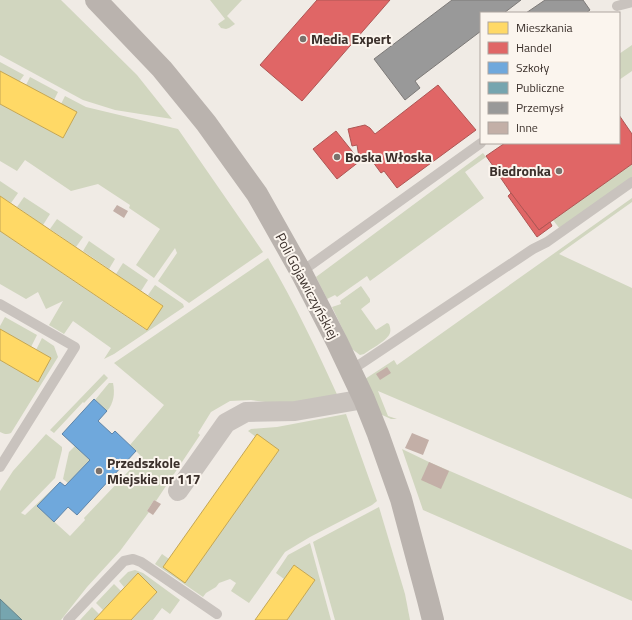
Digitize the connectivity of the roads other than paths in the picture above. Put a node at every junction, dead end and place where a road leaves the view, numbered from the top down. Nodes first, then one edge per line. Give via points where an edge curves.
1 (96, 0) edge
2 (632, 2) edge
3 (617, 6) edge
4 (480, 144) edge
5 (632, 182) edge
6 (301, 272) junction
7 (0, 304) edge
8 (350, 371) junction
9 (364, 399) junction
10 (0, 467) edge
11 (178, 491) dead end
12 (217, 614) dead end
13 (68, 620) edge
14 (433, 620) edge

1 - 6 street, Poli Gojawiczyńskiej via 162,69 206,123 257,194
2 - 3 lane
4 - 6 lane
5 - 8 lane via 547,242
6 - 8 street, Poli Gojawiczyńskiej
7 - 10 lane via 75,347
8 - 9 street, Poli Gojawiczyńskiej
9 - 11 street via 295,411 246,412 226,423
9 - 14 street, Poli Gojawiczyńskiej via 401,499
12 - 13 lane via 132,558 124,561

